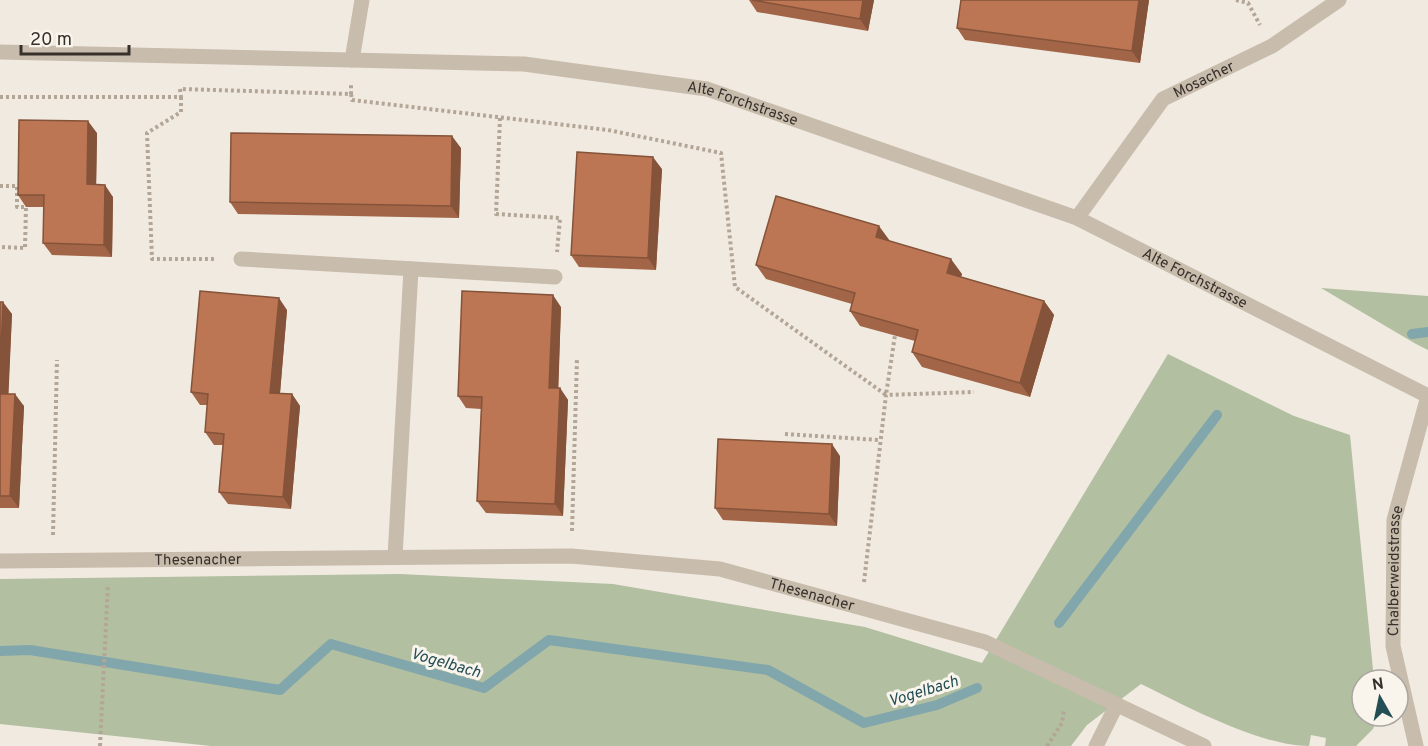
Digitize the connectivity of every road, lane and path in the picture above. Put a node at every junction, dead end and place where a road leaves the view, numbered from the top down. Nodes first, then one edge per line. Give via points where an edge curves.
1 (362, 0) edge
2 (1236, 0) edge
3 (1339, 0) edge
4 (1272, 46) junction
5 (0, 52) edge
6 (352, 60) junction
7 (351, 94) junction
8 (0, 97) edge
9 (181, 97) junction
10 (500, 118) junction
11 (0, 186) edge
12 (1077, 218) junction
13 (0, 247) edge
14 (241, 258) joint
15 (411, 269) junction
16 (555, 277) joint
17 (895, 335) edge
18 (577, 358) dead end
19 (57, 360) dead end
20 (974, 392) edge
21 (886, 395) junction
22 (1428, 396) edge
23 (785, 434) dead end
24 (879, 440) junction
25 (571, 556) junction
26 (395, 557) junction
27 (53, 560) junction
28 (109, 560) junction
29 (0, 561) edge
30 (862, 607) junction
31 (1070, 682) junction
32 (1117, 704) junction
33 (100, 746) edge
34 (1047, 746) edge
35 (1096, 746) edge
36 (1204, 746) edge
37 (1416, 746) edge

1 - 6 street
2 - 4 path via 1248,3
3 - 4 street, Mosacher
4 - 12 street, Mosacher via 1163,99
5 - 6 street, Alte Forchstrasse
6 - 7 path
6 - 12 street, Alte Forchstrasse via 524,64 707,89
7 - 9 path via 180,89
7 - 10 path via 352,100
8 - 9 path
9 - 14 path via 181,112 147,133 152,259
10 - 16 path via 496,214 560,218
10 - 21 path via 608,130 721,153 735,287
11 - 13 path via 17,186 17,207 26,207 25,248
12 - 22 street, Alte Forchstrasse
14 - 15 street
15 - 16 street
15 - 26 street
17 - 21 path
18 - 25 path
19 - 27 path
20 - 21 path
21 - 24 path
22 - 37 street, Chalberweidstrasse via 1394,520 1393,646
23 - 24 path
24 - 30 path
25 - 26 street, Thesenacher
25 - 30 street, Thesenacher via 720,569
26 - 28 street, Thesenacher
27 - 28 street, Thesenacher
27 - 29 street, Thesenacher
28 - 33 path
30 - 31 street, Thesenacher via 985,642
31 - 32 street, Thesenacher
31 - 34 path via 1062,723
32 - 35 street
32 - 36 street, Thesenacher

